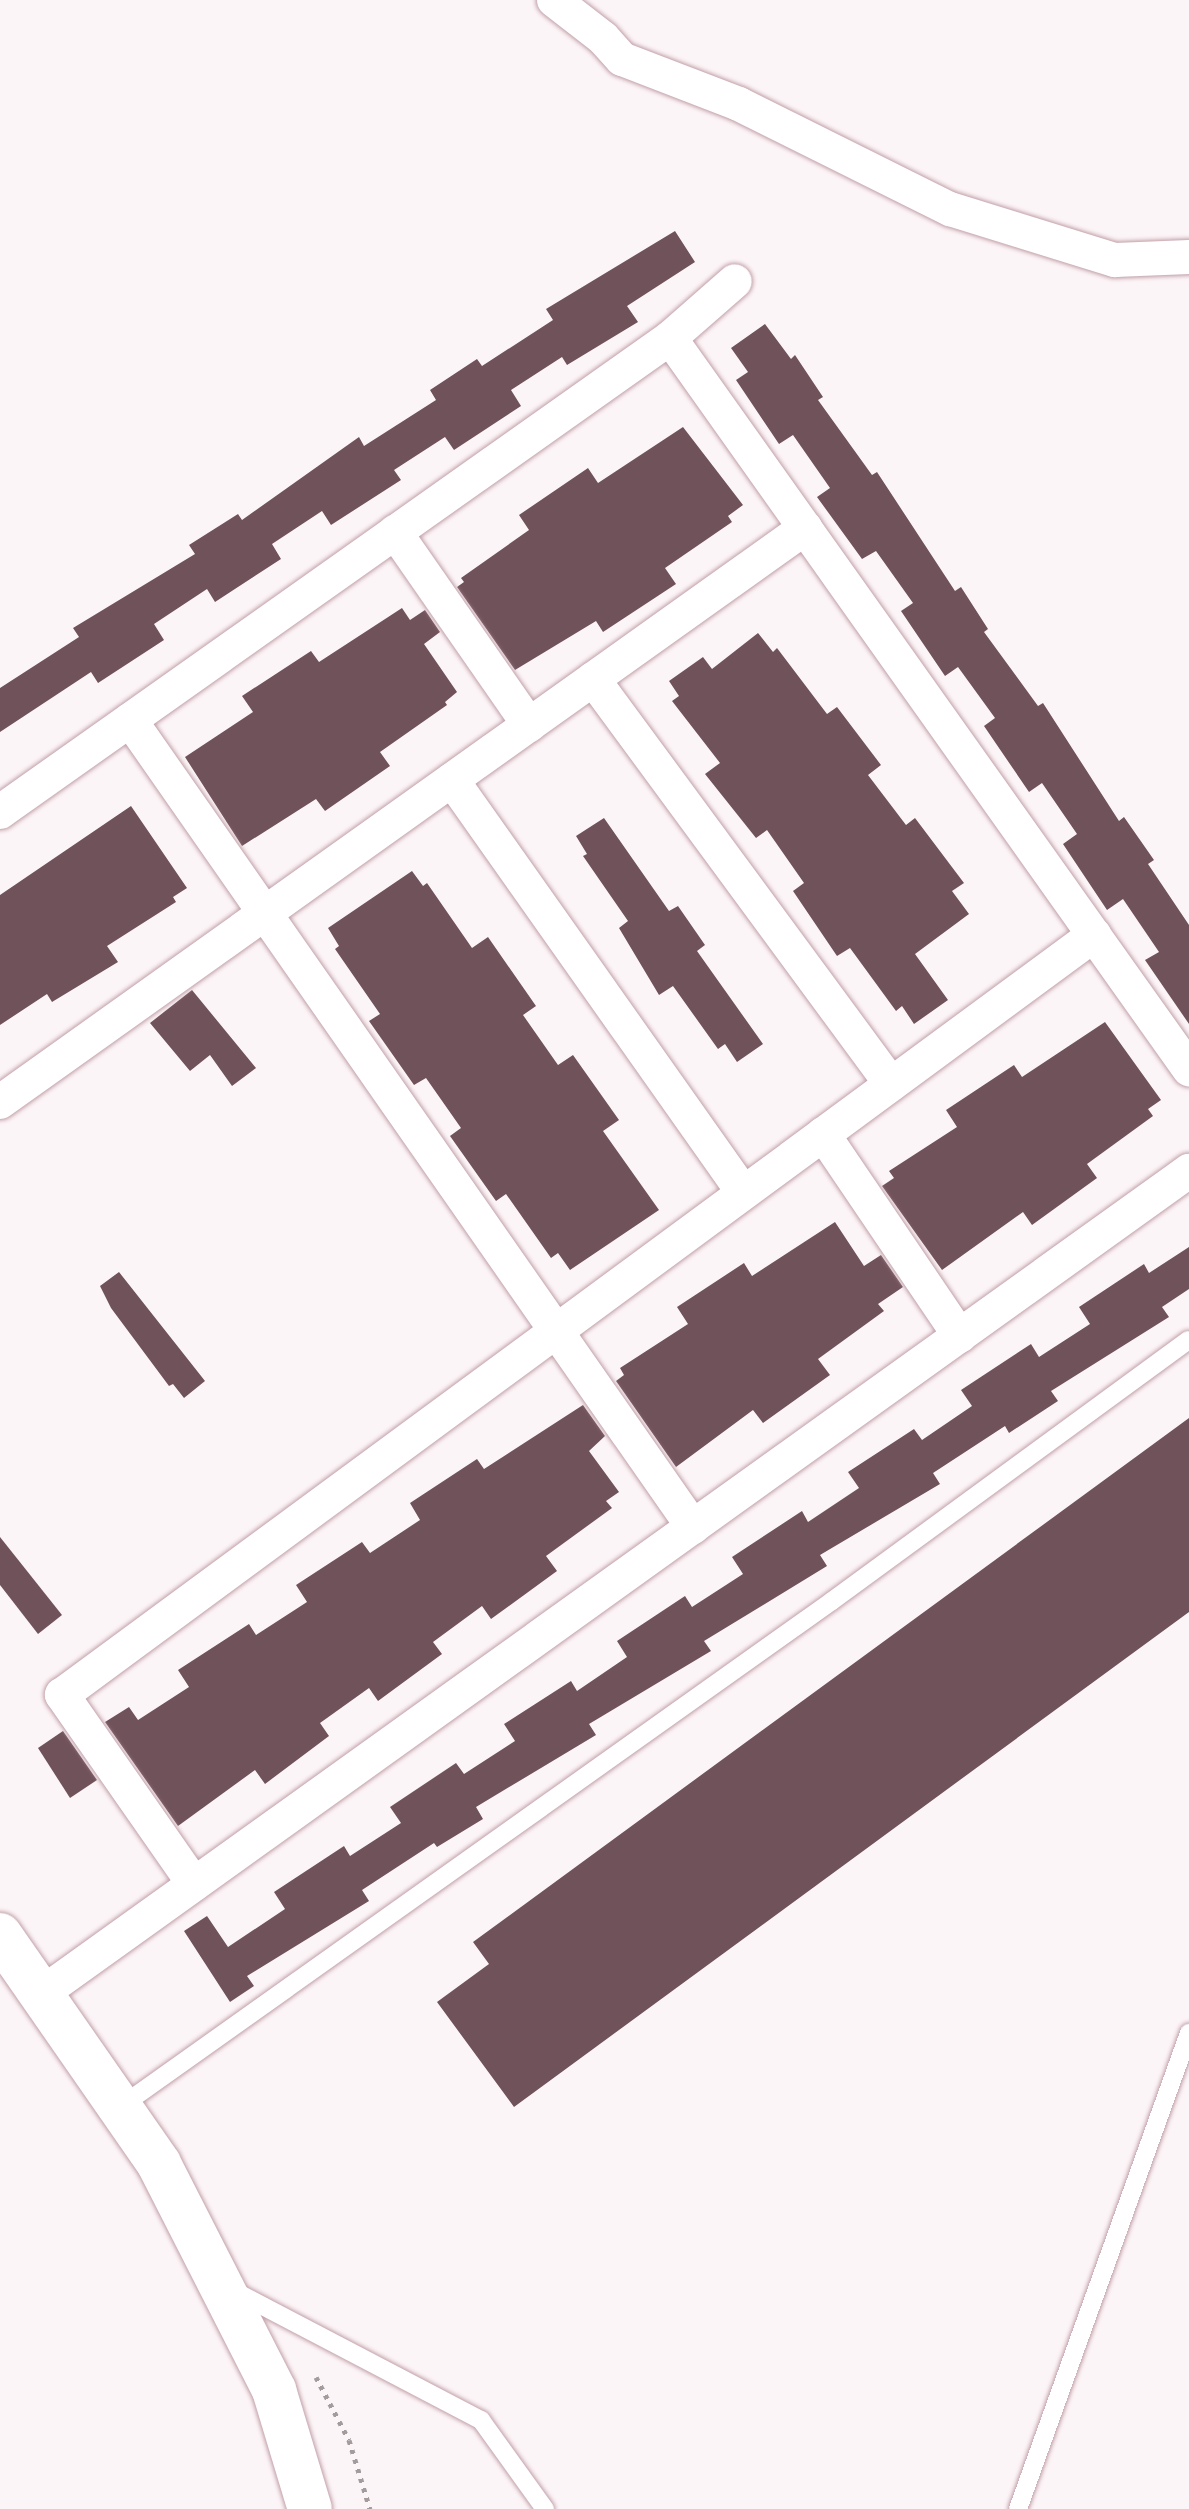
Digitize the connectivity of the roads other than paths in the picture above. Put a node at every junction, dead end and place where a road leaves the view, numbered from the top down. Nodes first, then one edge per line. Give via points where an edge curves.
1 (554, 0) edge
2 (1189, 257) edge
3 (735, 281) dead end
4 (670, 338) junction
5 (805, 528) junction
6 (395, 532) junction
7 (593, 679) junction
8 (130, 720) junction
9 (529, 725) junction
10 (452, 780) junction
11 (0, 812) edge
12 (266, 913) junction
13 (1094, 935) junction
14 (1189, 1069) edge
15 (891, 1084) junction
16 (0, 1102) edge
17 (823, 1134) junction
18 (1189, 1171) edge
19 (743, 1192) junction
20 (556, 1330) junction
21 (960, 1336) junction
22 (1189, 1340) edge
23 (693, 1527) junction
24 (194, 1884) junction
25 (0, 1935) edge
26 (41, 1994) junction
27 (1189, 2033) edge
28 (120, 2107) junction
29 (221, 2285) junction
30 (310, 2509) edge
31 (545, 2509) edge
32 (1018, 2509) edge

1 - 2 street via 622,59 739,104 950,209 1115,260
3 - 4 street
4 - 5 street
4 - 6 street
5 - 7 street
5 - 13 street
6 - 8 street
6 - 9 street
7 - 9 street
7 - 15 street
8 - 11 street
8 - 12 street
9 - 10 street
10 - 12 street
10 - 19 street
12 - 16 street
12 - 20 street
13 - 14 street
13 - 15 street
15 - 17 street
17 - 19 street
17 - 21 street
18 - 21 street
19 - 20 street
20 - 23 street
20 - 24 street via 62,1695
21 - 23 street
22 - 28 lane
23 - 24 street
24 - 26 street
25 - 26 highway
26 - 28 highway
27 - 32 lane
28 - 29 highway via 159,2164
29 - 30 highway via 274,2390
29 - 31 lane via 481,2420

